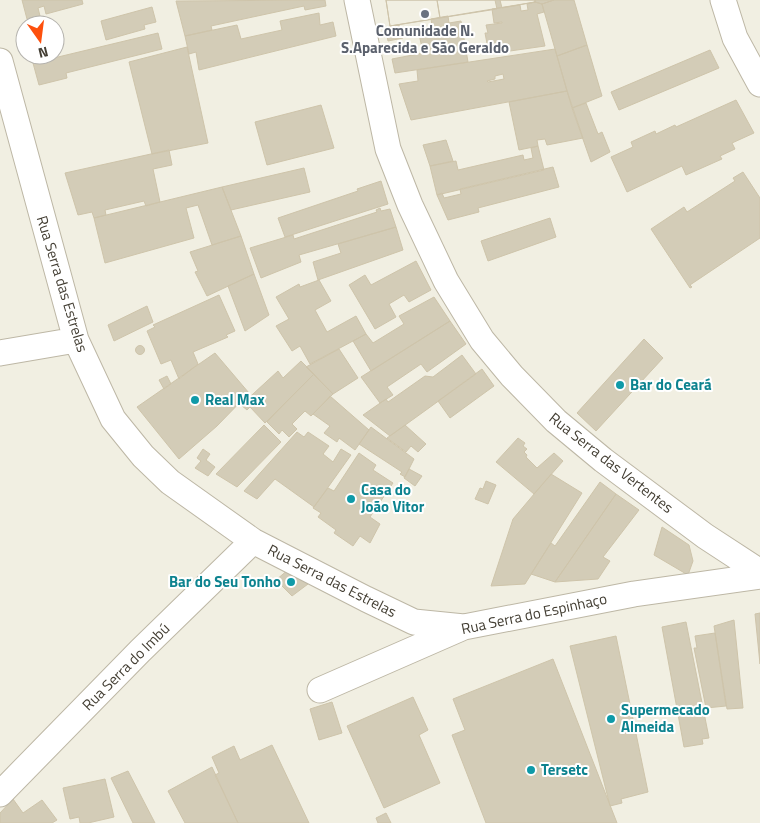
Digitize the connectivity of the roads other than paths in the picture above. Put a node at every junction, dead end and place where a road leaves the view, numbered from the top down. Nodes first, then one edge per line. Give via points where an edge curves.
1 (358, 0) edge
2 (723, 0) edge
3 (0, 61) edge
4 (760, 84) edge
5 (76, 340) junction
6 (0, 354) edge
7 (252, 541) junction
8 (760, 572) edge
9 (760, 576) edge
10 (464, 627) junction
11 (320, 690) dead end
12 (0, 794) edge

1 - 8 street, Rua Serra das Vertentes via 388,149 446,281 482,340 556,421 705,536
2 - 4 street via 735,38
3 - 5 street, Rua Serra das Estrelas
5 - 6 street
5 - 7 street, Rua Serra das Estrelas via 113,419 142,456 170,482
7 - 10 street, Rua Serra das Estrelas via 414,622
7 - 12 street, Rua Serra do Imbú
9 - 10 street, Rua Serra do Espinhaço via 634,594
10 - 11 street, Rua Serra do Espinhaço

